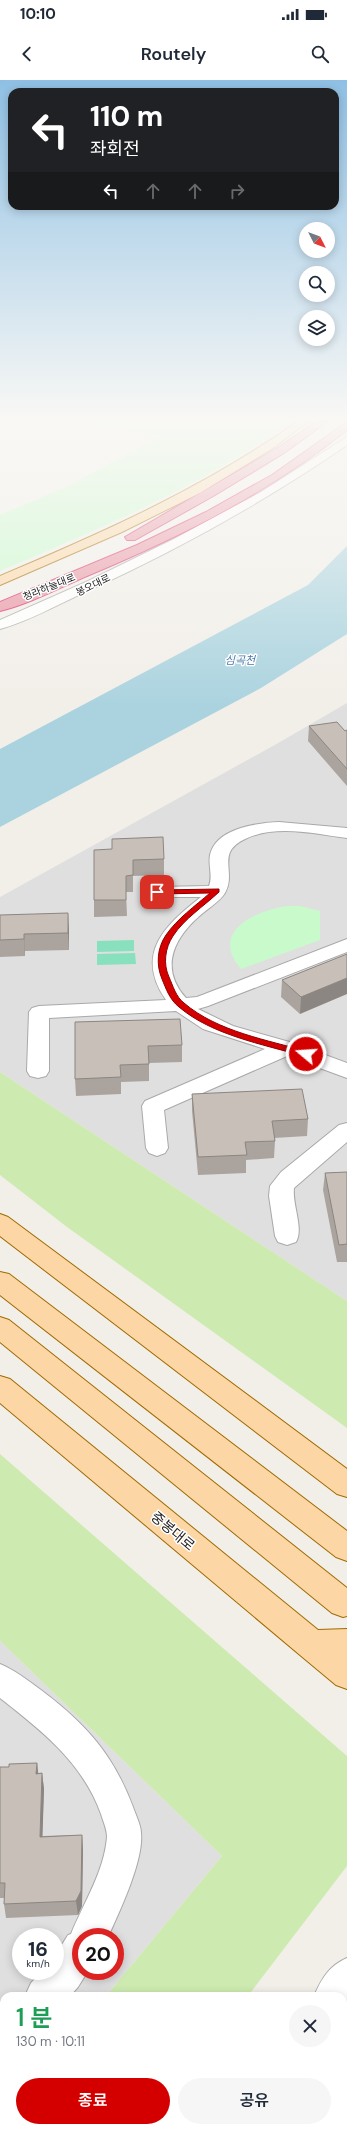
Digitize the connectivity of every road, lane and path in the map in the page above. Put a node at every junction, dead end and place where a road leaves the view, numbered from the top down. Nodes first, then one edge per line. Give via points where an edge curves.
1 (143, 517) edge
2 (167, 517) edge
3 (202, 517) edge
4 (227, 517) edge
5 (122, 541) dead end
6 (0, 581) edge
7 (27, 582) dead end
8 (0, 593) edge
9 (0, 607) edge
10 (0, 625) edge
11 (347, 833) edge
12 (217, 891) junction
13 (157, 892) dead end
14 (347, 945) edge
15 (181, 1005) junction
16 (286, 1048) junction
17 (38, 1071) dead end
18 (347, 1071) edge
19 (347, 1130) edge
20 (157, 1148) dead end
21 (0, 1223) edge
22 (287, 1236) dead end
23 (0, 1281) edge
24 (0, 1327) edge
25 (0, 1387) edge
26 (347, 1485) edge
27 (347, 1548) edge
28 (343, 1603) dead end
29 (311, 1644) junction
30 (347, 1644) edge
31 (347, 1674) edge
32 (0, 1679) edge
33 (92, 1928) edge
34 (72, 1963) edge
35 (347, 1977) edge
36 (48, 1992) edge
37 (336, 1992) edge

1 - 6 main road
2 - 5 highway
3 - 9 highway, 청라하늘대로 via 75,576
4 - 10 street, 봉오대로 via 75,593
7 - 8 highway, 청라하늘대로
11 - 12 street via 280,827 251,830 238,835 221,849
12 - 13 street
12 - 15 street via 176,927 164,947 161,960 163,972
14 - 15 street via 201,1002
15 - 16 street via 203,1019 228,1030
15 - 17 street via 39,1012
16 - 18 street
16 - 20 street via 153,1106
19 - 22 street via 288,1178 282,1186
21 - 26 main road
23 - 27 main road
24 - 28 main road
25 - 29 main road, 중봉대로
29 - 30 main road
29 - 31 main road, 중봉대로
32 - 33 street via 44,1712 85,1750 112,1792 124,1836 114,1878
34 - 36 street
35 - 37 street

